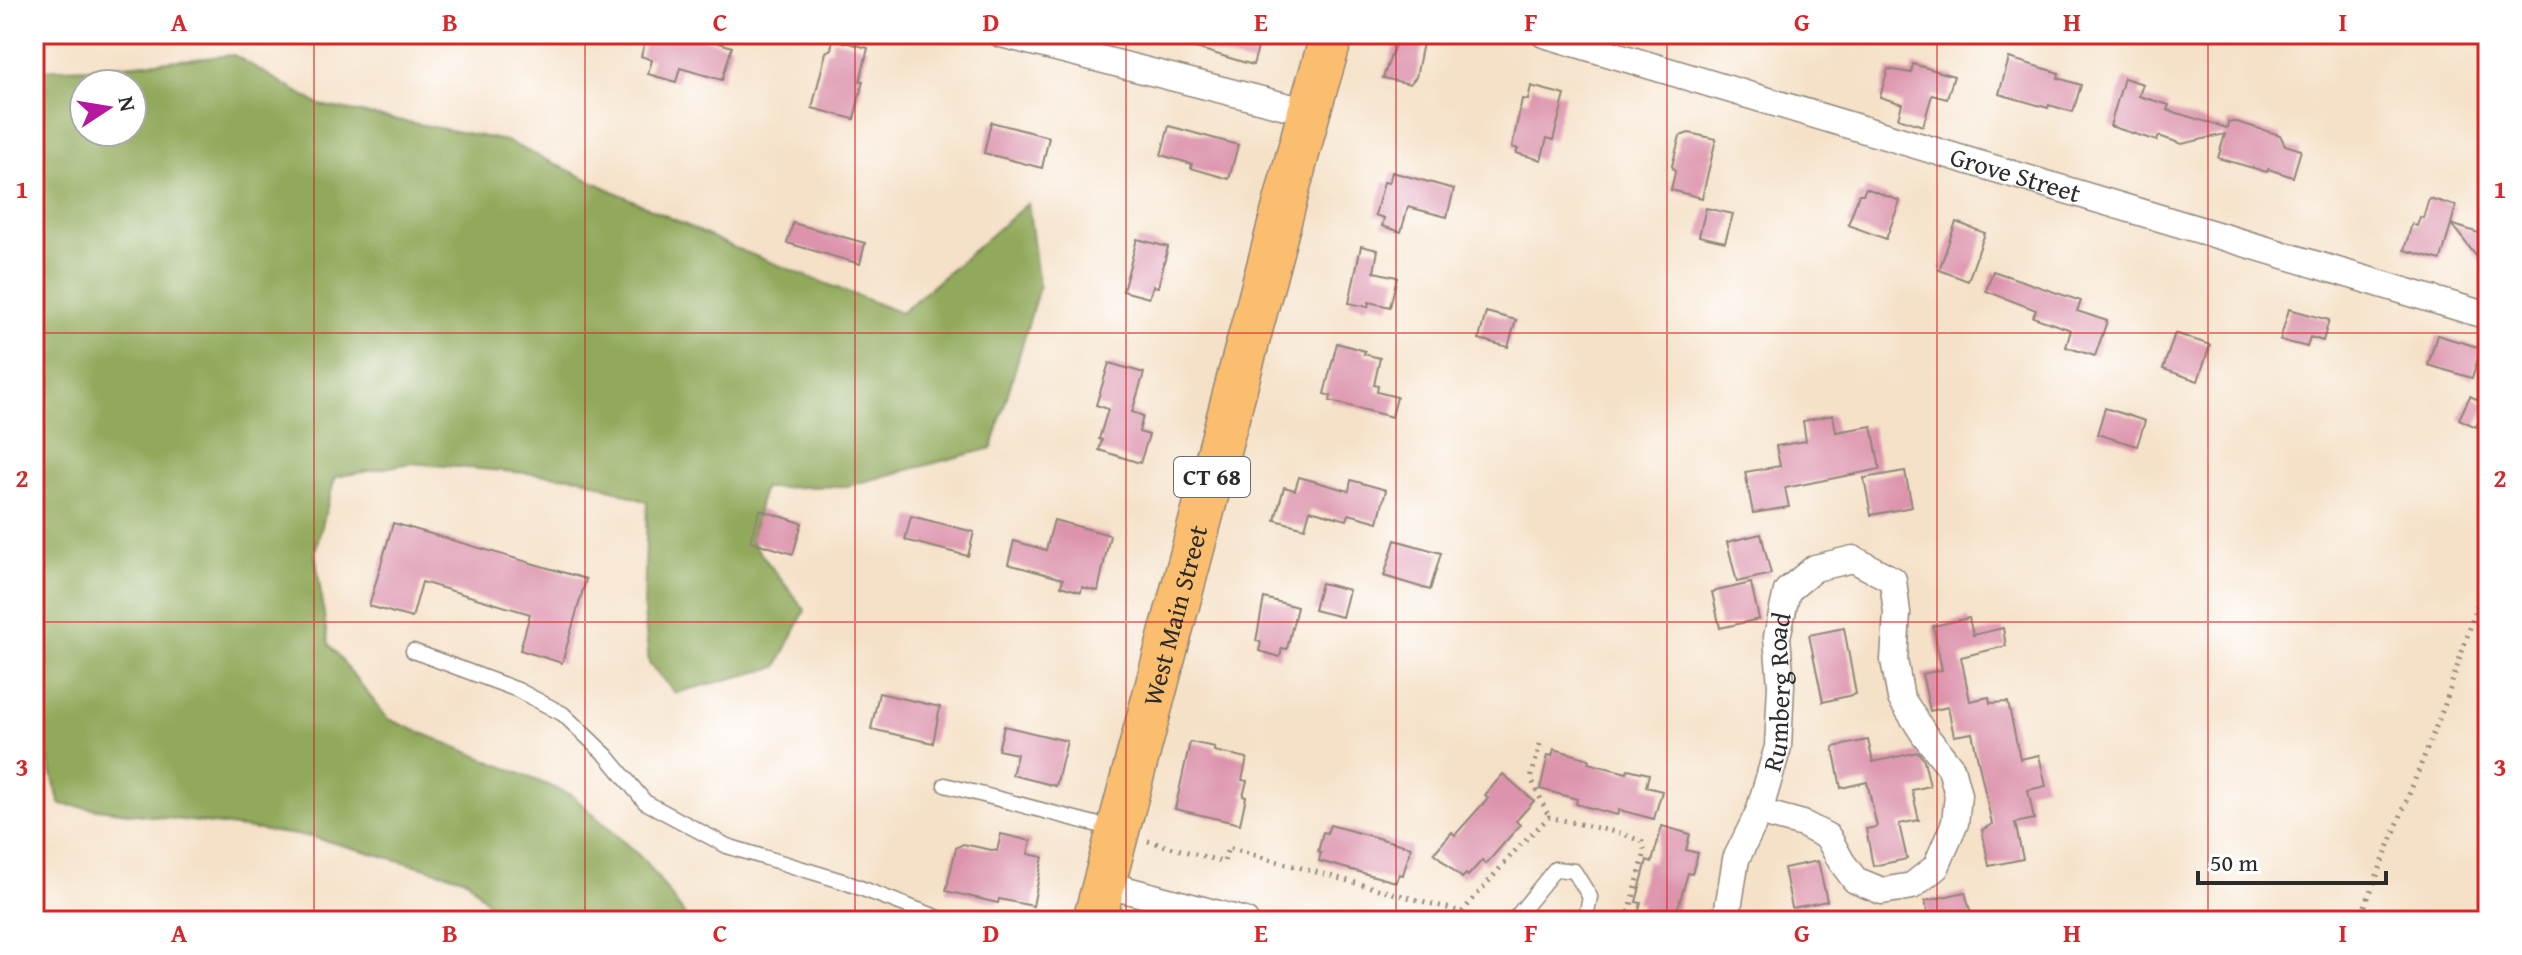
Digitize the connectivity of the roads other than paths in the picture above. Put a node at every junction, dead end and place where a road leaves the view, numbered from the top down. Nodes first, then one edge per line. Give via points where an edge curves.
1 (1001, 34) edge
2 (1332, 34) edge
3 (1544, 34) edge
4 (1309, 112) junction
5 (2488, 316) edge
6 (413, 651) dead end
7 (945, 785) dead end
8 (1759, 812) junction
9 (1133, 836) junction
10 (1099, 902) edge
11 (947, 921) edge
12 (1245, 921) edge
13 (1513, 921) edge
14 (1585, 921) edge
15 (1726, 921) edge

1 - 4 street
2 - 4 main road, West Main Street / CT 68
3 - 5 street, Grove Street
4 - 9 main road, West Main Street / CT 68
6 - 11 lane via 518,690 563,714 645,802 727,846
7 - 9 lane
8 - 8 street, Rumberg Road via 1778,747 1777,637 1787,591 1815,568 1853,559 1893,580 1894,660 1901,698 1951,768 1958,795 1955,823 1936,867 1912,886 1882,891 1855,880 1828,837
8 - 15 street, Rumberg Road via 1736,859
9 - 10 main road, West Main Street / CT 68
10 - 12 street
13 - 14 lane via 1555,869 1574,871 1590,897

